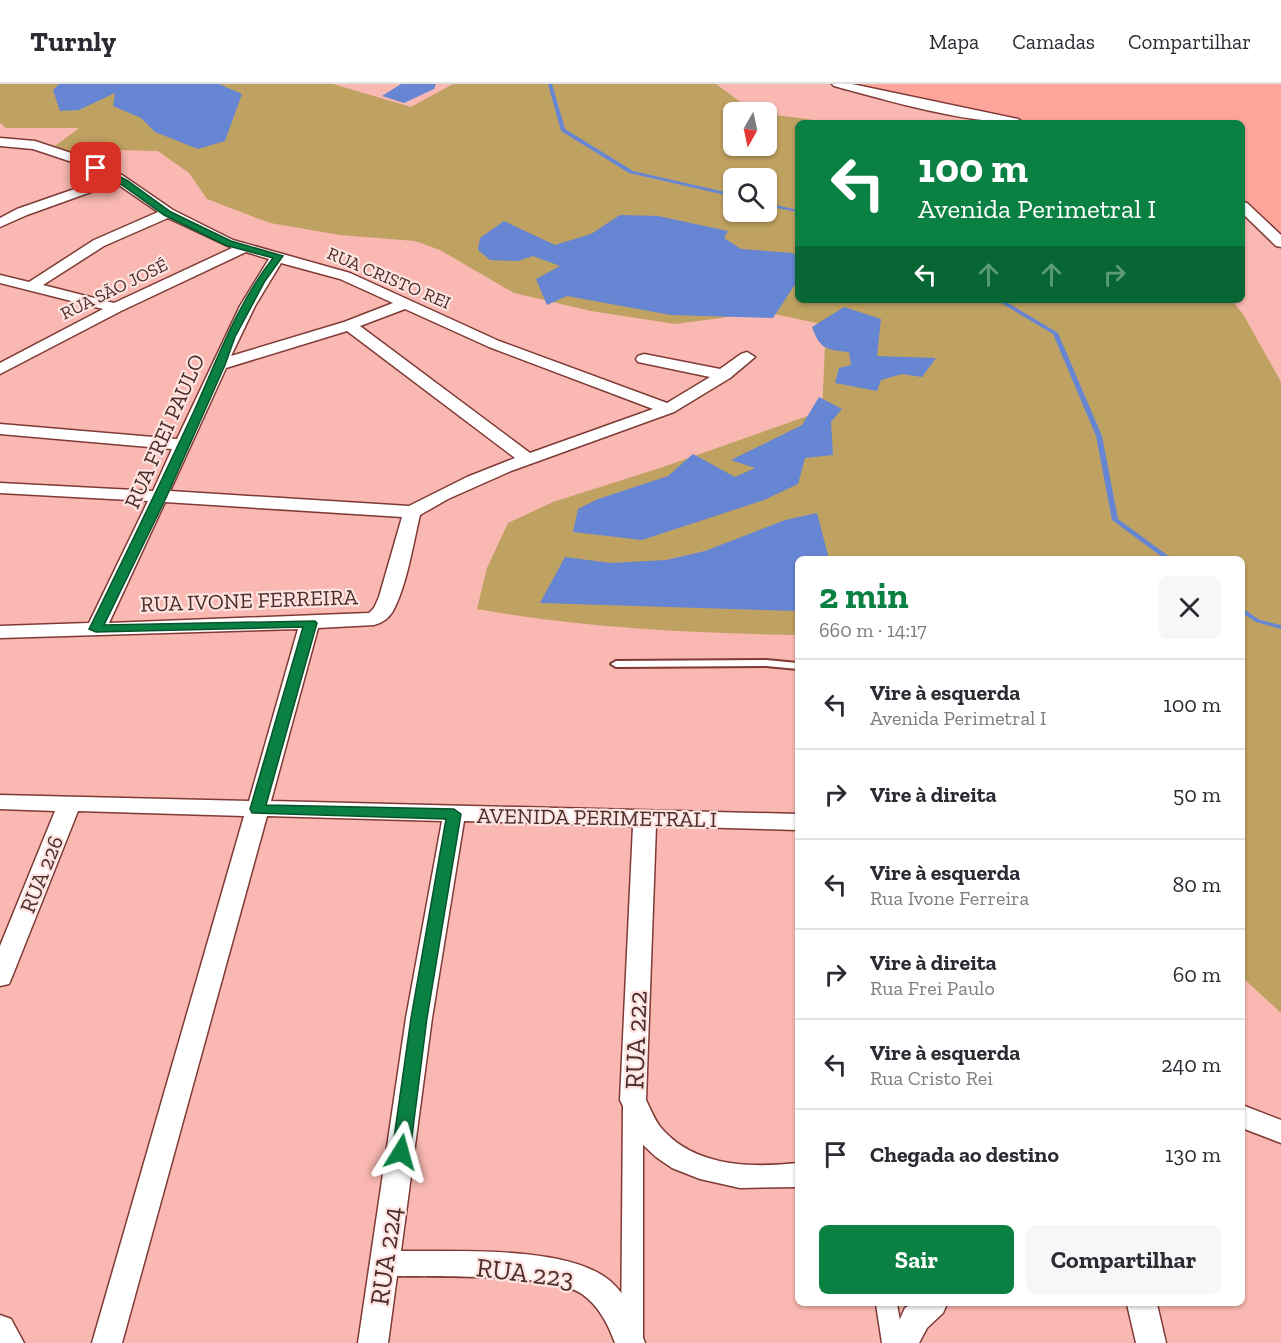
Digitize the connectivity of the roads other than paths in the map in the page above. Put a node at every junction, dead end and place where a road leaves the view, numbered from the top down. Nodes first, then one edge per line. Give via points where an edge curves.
1 (838, 84) edge
2 (1003, 120) edge
3 (0, 142) edge
4 (117, 178) junction
5 (1245, 209) edge
6 (168, 213) junction
7 (0, 223) edge
8 (1281, 243) edge
9 (246, 247) junction
10 (279, 256) junction
11 (0, 279) edge
12 (32, 286) junction
13 (405, 304) junction
14 (116, 308) junction
15 (349, 325) junction
16 (747, 357) dead end
17 (644, 359) dead end
18 (220, 365) junction
19 (0, 369) edge
20 (724, 375) junction
21 (668, 409) junction
22 (0, 429) edge
23 (183, 445) junction
24 (528, 460) junction
25 (0, 488) edge
26 (160, 498) junction
27 (412, 512) junction
28 (310, 623) junction
29 (96, 629) junction
30 (0, 632) edge
31 (616, 664) dead end
32 (795, 666) edge
33 (0, 802) edge
34 (69, 805) junction
35 (257, 809) junction
36 (454, 814) junction
37 (645, 819) junction
38 (795, 822) edge
39 (0, 978) edge
40 (633, 1100) junction
41 (1245, 1117) edge
42 (1281, 1132) edge
43 (795, 1174) edge
44 (385, 1263) junction
45 (887, 1306) edge
46 (930, 1306) edge
47 (1142, 1306) edge
48 (0, 1329) edge
49 (9, 1343) edge
50 (107, 1343) edge
51 (373, 1343) edge
52 (631, 1343) edge
53 (893, 1343) edge
54 (904, 1343) edge
55 (1151, 1343) edge

1 - 2 street
3 - 4 street, RUA CRISTO REI via 35,145
4 - 6 street, RUA CRISTO REI
4 - 7 street
5 - 8 street
6 - 9 street, RUA CRISTO REI via 228,243
6 - 12 street via 99,243
9 - 10 street, RUA CRISTO REI
9 - 14 street, RUA SÃO JOSÉ
10 - 13 street, RUA CRISTO REI via 345,276
10 - 18 street, RUA FREI PAULO via 255,289
11 - 12 street
12 - 14 street
13 - 15 street
13 - 21 street, RUA CRISTO REI via 494,344
14 - 19 street, RUA SÃO JOSÉ
15 - 18 street
15 - 24 street
16 - 20 street
17 - 20 street
18 - 23 street, RUA FREI PAULO
20 - 21 street
21 - 24 street
22 - 23 street
23 - 26 street, RUA FREI PAULO
24 - 27 street via 447,492
25 - 26 street
26 - 27 street
26 - 29 street, RUA FREI PAULO
27 - 28 street, RUA IVONE FERREIRA via 389,597 380,615 365,621
28 - 29 street, RUA IVONE FERREIRA
28 - 35 street
29 - 30 street, RUA IVONE FERREIRA
31 - 32 lane
33 - 34 street, AVENIDA PERIMETRAL I
34 - 35 street, AVENIDA PERIMETRAL I
34 - 39 street, RUA 226
35 - 36 street, AVENIDA PERIMETRAL I
35 - 50 street
36 - 37 street, AVENIDA PERIMETRAL I
36 - 44 street, RUA 224 via 419,1018
37 - 38 street, AVENIDA PERIMETRAL I
37 - 40 street, RUA 222
40 - 43 street, RUA 222 via 652,1136 667,1151 686,1161 711,1171 748,1177
40 - 52 street
41 - 42 street
44 - 51 street, RUA 224
44 - 52 street, RUA 223 via 532,1269 578,1276 611,1301
45 - 53 street
46 - 54 street via 916,1318
47 - 55 street
48 - 49 street

